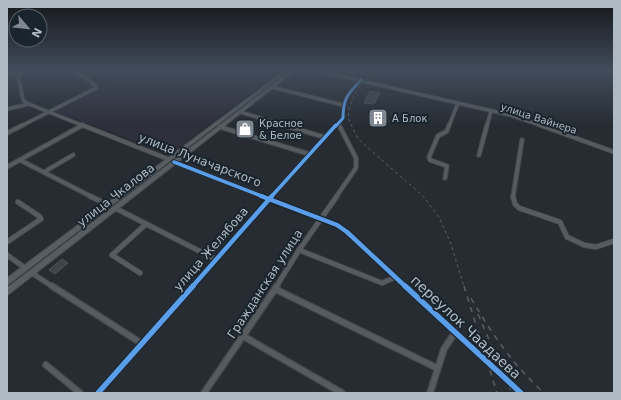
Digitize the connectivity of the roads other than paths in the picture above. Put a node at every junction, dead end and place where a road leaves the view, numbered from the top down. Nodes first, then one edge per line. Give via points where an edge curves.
1 (21, 89) edge
2 (95, 89) edge
3 (263, 89) edge
4 (270, 89) edge
5 (279, 89) edge
6 (353, 89) edge
7 (398, 89) edge
8 (458, 103) junction
9 (29, 104) junction
10 (344, 105) junction
11 (7, 109) edge
12 (491, 111) junction
13 (50, 112) junction
14 (240, 112) junction
15 (83, 125) junction
16 (338, 125) junction
17 (220, 127) junction
18 (7, 134) edge
19 (324, 137) junction
20 (522, 140) dead end
21 (614, 152) edge
22 (308, 154) junction
23 (73, 155) dead end
24 (480, 155) dead end
25 (168, 159) junction
26 (20, 160) junction
27 (174, 162) junction
28 (7, 168) edge
29 (44, 172) junction
30 (445, 178) dead end
31 (269, 198) junction
32 (18, 202) dead end
33 (108, 205) junction
34 (115, 208) junction
35 (321, 218) junction
36 (146, 224) junction
37 (614, 241) edge
38 (7, 242) edge
39 (299, 250) junction
40 (7, 255) edge
41 (215, 259) junction
42 (25, 268) junction
43 (32, 273) junction
44 (140, 273) dead end
45 (396, 277) junction
46 (7, 282) edge
47 (275, 289) junction
48 (7, 292) edge
49 (456, 331) junction
50 (243, 336) junction
51 (142, 343) junction
52 (46, 365) dead end
53 (437, 368) junction
54 (80, 393) edge
55 (98, 393) edge
56 (204, 393) edge
57 (342, 393) edge
58 (430, 393) edge
59 (521, 393) edge

1 - 9 street via 23,100
2 - 13 street
3 - 25 main road, улица Чкалова
4 - 14 main road, улица Чкалова
5 - 10 street
6 - 10 street
7 - 8 street, улица Вайнера
8 - 12 street, улица Вайнера
8 - 30 street via 447,131 438,136 429,157 430,160 447,166
9 - 11 street
9 - 13 street, улица Луначарского
10 - 16 street via 343,118
12 - 21 street, улица Вайнера via 549,128
12 - 24 street
13 - 15 street, улица Луначарского
13 - 18 street
14 - 17 main road, улица Чкалова
14 - 19 street
15 - 25 street, улица Луначарского
15 - 26 street
16 - 19 street, улица Желябова
16 - 35 street, Гражданская улица via 344,130 357,164
17 - 22 street
17 - 27 main road, улица Чкалова
19 - 22 street, улица Желябова
20 - 37 street via 513,198 516,205 558,221 565,234 573,240 597,247
22 - 31 street, улица Желябова
23 - 29 street
25 - 27 main road, улица Луначарского
25 - 33 main road, улица Чкалова
26 - 28 street
26 - 29 street
27 - 31 street, улица Луначарского
27 - 34 main road, улица Чкалова
29 - 33 street
31 - 35 street, улица Луначарского
31 - 41 street, улица Желябова
32 - 38 street via 40,219
33 - 42 main road, улица Чкалова
34 - 36 street
34 - 43 main road, улица Чкалова
35 - 39 street, Гражданская улица
35 - 45 street, улица Луначарского via 347,232
36 - 41 street
36 - 44 street via 112,255
39 - 45 street, переулок Чаадаева via 382,283
39 - 47 street, Гражданская улица
40 - 42 street
41 - 51 street, улица Желябова
42 - 46 main road, улица Чкалова
43 - 48 main road, улица Чкалова
43 - 51 street
45 - 49 street, переулок Чаадаева
47 - 50 street, Гражданская улица
47 - 53 street
49 - 53 street via 444,349
49 - 59 street, переулок Чаадаева
50 - 56 street, Гражданская улица
50 - 57 street
51 - 55 street, улица Желябова
52 - 54 street
53 - 58 street

